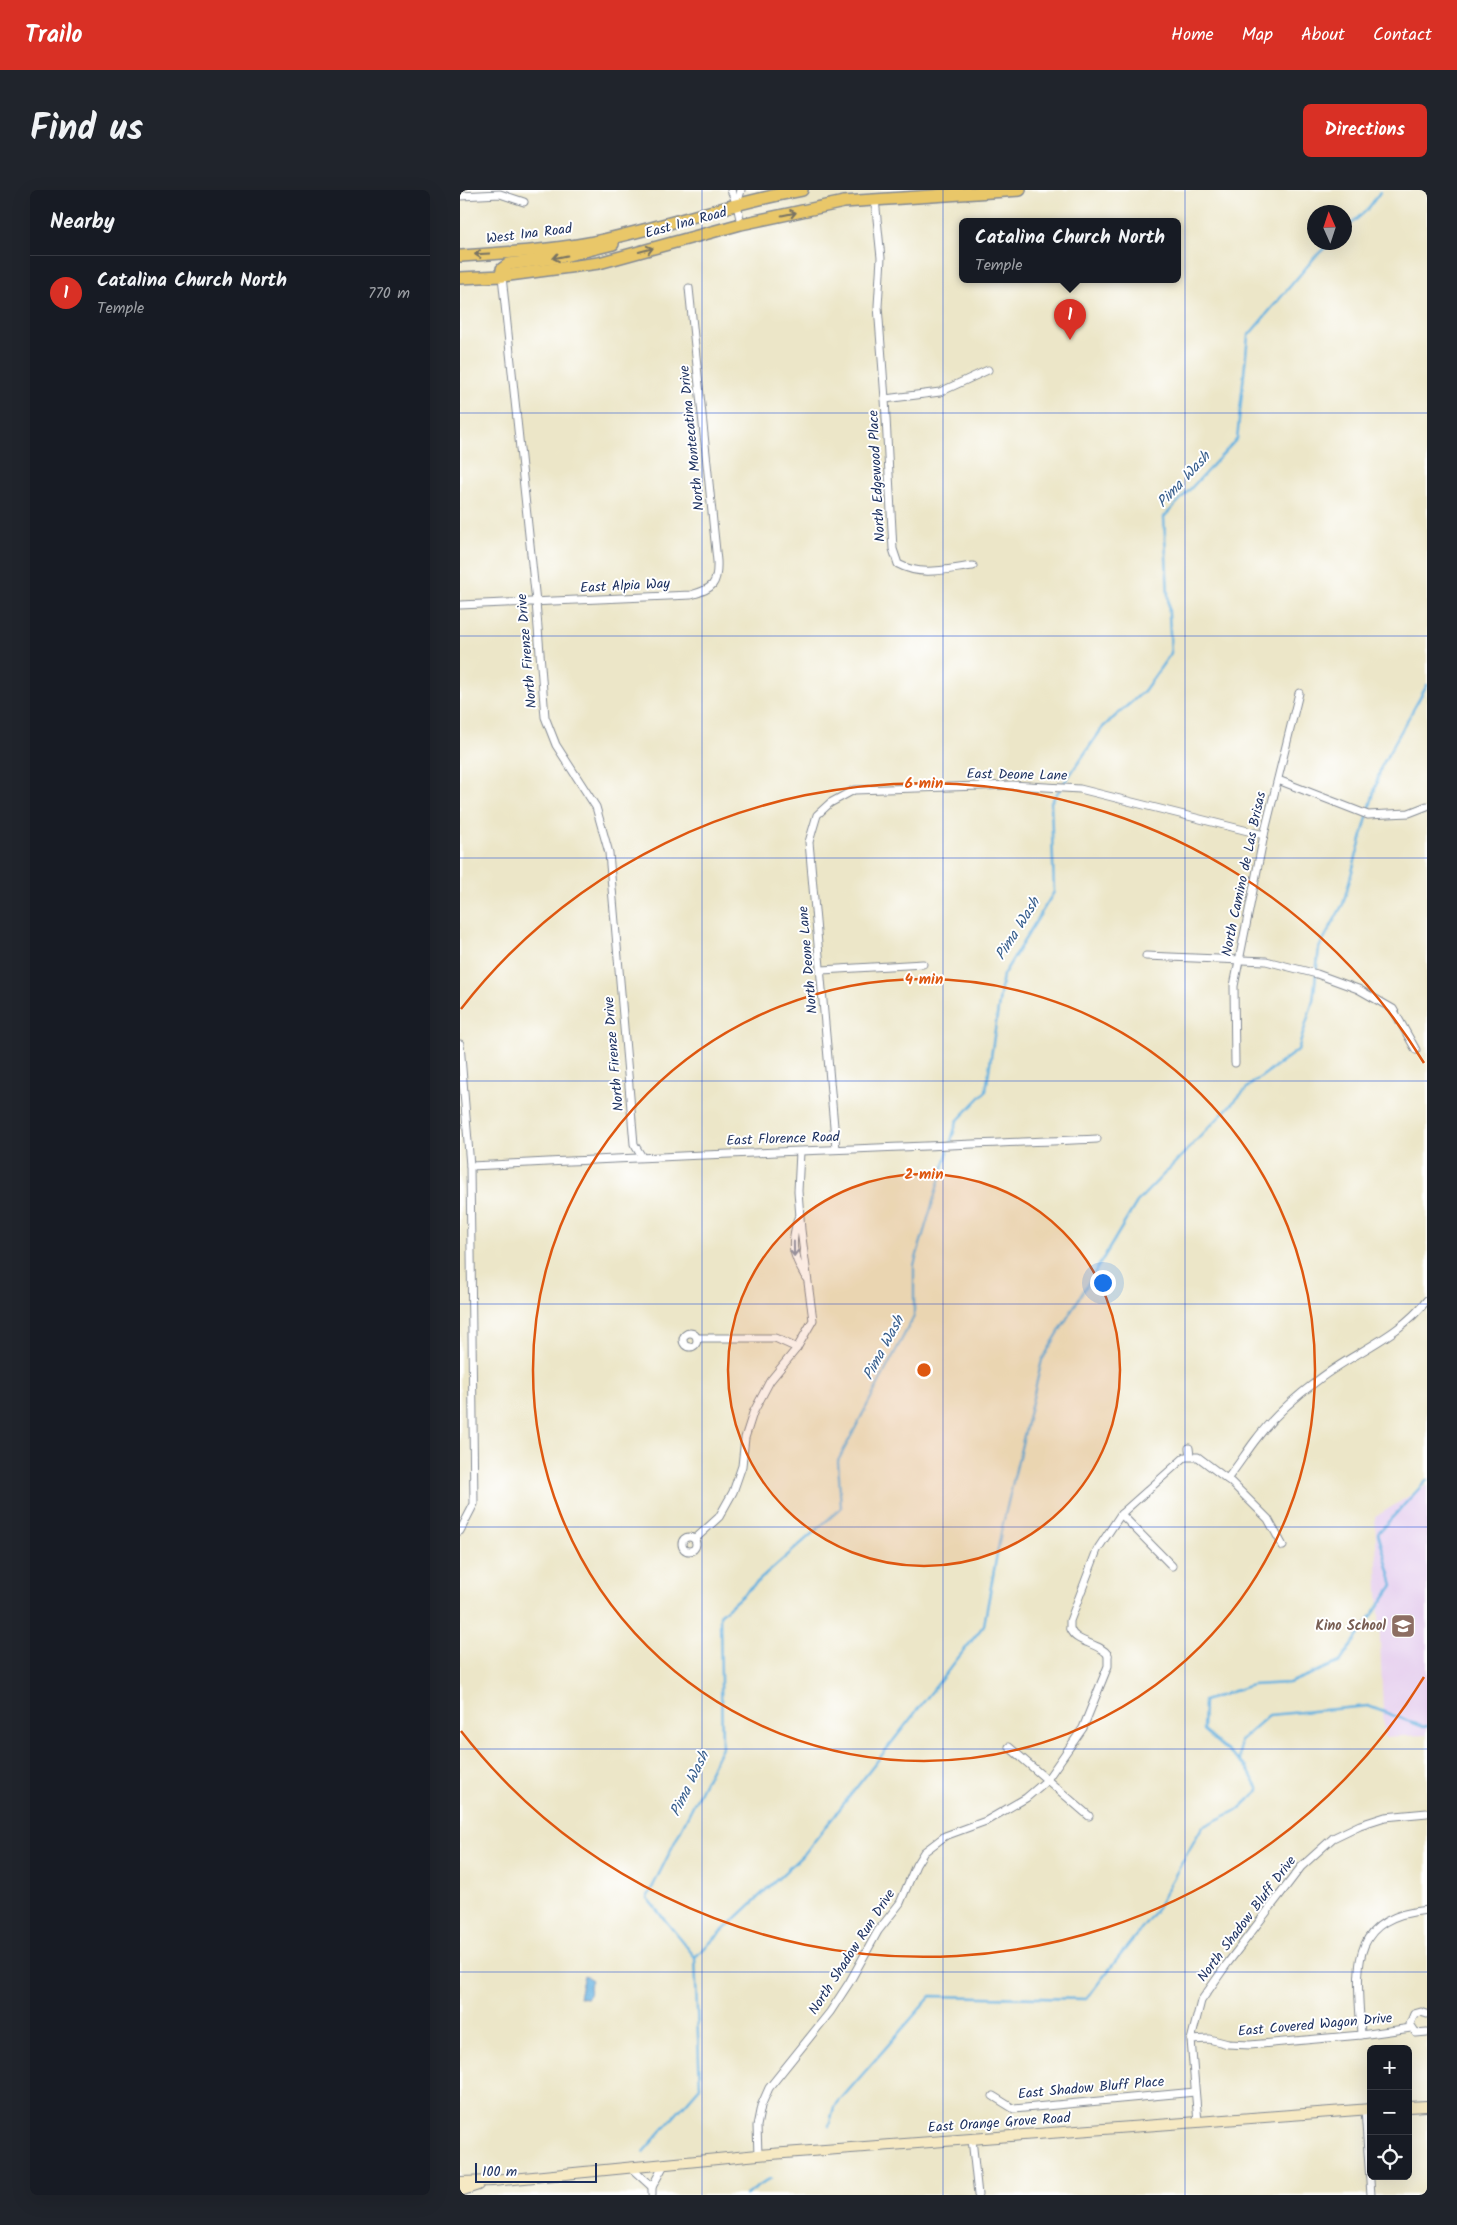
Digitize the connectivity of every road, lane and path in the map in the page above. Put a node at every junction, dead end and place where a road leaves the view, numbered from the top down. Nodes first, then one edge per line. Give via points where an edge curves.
1 (731, 190) edge
2 (741, 190) edge
3 (802, 190) edge
4 (1020, 190) edge
5 (460, 196) edge
6 (875, 199) junction
7 (524, 202) dead end
8 (737, 205) junction
9 (741, 224) junction
10 (638, 231) junction
11 (601, 240) joint
12 (460, 256) edge
13 (502, 276) junction
14 (460, 278) edge
15 (690, 288) dead end
16 (988, 370) dead end
17 (885, 399) junction
18 (973, 566) dead end
19 (713, 585) joint
20 (536, 602) junction
21 (460, 605) edge
22 (1299, 694) dead end
23 (1278, 780) junction
24 (854, 790) joint
25 (1427, 806) edge
26 (1264, 835) junction
27 (1146, 956) dead end
28 (1239, 958) junction
29 (923, 964) dead end
30 (822, 970) junction
31 (460, 1044) edge
32 (1416, 1050) dead end
33 (1235, 1063) dead end
34 (1097, 1139) dead end
35 (836, 1149) junction
36 (800, 1152) junction
37 (642, 1157) junction
38 (470, 1166) junction
39 (1427, 1300) edge
40 (697, 1338) dead end
41 (797, 1348) junction
42 (1227, 1479) junction
43 (1121, 1514) junction
44 (460, 1531) edge
45 (695, 1539) dead end
46 (1283, 1546) dead end
47 (1172, 1566) dead end
48 (1009, 1747) dead end
49 (1046, 1781) junction
50 (1427, 1813) edge
51 (1089, 1816) dead end
52 (1427, 1910) edge
53 (1427, 2014) edge
54 (1411, 2028) junction
55 (1427, 2032) edge
56 (1361, 2035) junction
57 (1191, 2040) junction
58 (1195, 2092) junction
59 (992, 2096) dead end
60 (1427, 2106) edge
61 (1412, 2107) edge
62 (1367, 2109) edge
63 (1198, 2122) junction
64 (1369, 2135) edge
65 (972, 2139) junction
66 (758, 2155) junction
67 (664, 2163) junction
68 (630, 2167) junction
69 (493, 2181) junction
70 (460, 2182) edge
71 (652, 2187) junction
72 (460, 2190) edge
73 (652, 2195) edge
74 (978, 2195) edge
75 (1371, 2195) edge

1 - 8 street
2 - 8 street
3 - 8 main road, East Ina Road
4 - 6 main road, East Ina Road
5 - 7 street via 500,194
9 -> 6 main road, East Ina Road via 844,202
6 - 17 street, North Edgewood Place via 881,258 878,306
8 - 9 street
8 - 10 main road, East Ina Road
13 -> 9 main road, East Ina Road via 599,262
10 - 11 main road, East Ina Road
10 -> 13 main road via 609,246 509,264 502,268
11 -> 12 main road, West Ina Road
13 - 14 main road
13 - 20 street, North Firenze Drive
15 - 19 street, North Montecatina Drive via 717,561
16 - 17 street, North Edgewood Place via 940,392
17 - 18 street, North Edgewood Place via 893,548 898,564 911,571 933,572
19 - 20 street, East Alpia Way via 691,595
20 - 21 street, East Alpia Way
20 - 37 street, North Firenze Drive via 546,717 556,745 596,807 609,853 634,1144
22 - 23 street, North Camino de Las Brisas
23 - 25 street via 1368,815 1410,813
23 - 26 street, North Camino de Las Brisas
24 - 26 street, East Deone Lane via 1012,785 1080,789
24 - 30 street, North Deone Lane via 830,803 817,815 809,842
26 - 28 street, North Camino de Las Brisas
27 - 28 street
28 - 32 street via 1266,960 1309,971 1358,989 1393,1009
28 - 33 street, North Camino de Las Brisas via 1234,986
29 - 30 street
30 - 35 street, North Deone Lane
31 - 38 street
34 - 35 street, East Florence Road
35 - 36 street, East Florence Road
36 - 37 street, East Florence Road
36 - 41 street via 794,1256 808,1283 813,1320
37 - 38 street, East Florence Road
38 - 44 street via 474,1504
39 - 42 street via 1394,1332 1334,1368 1302,1393 1254,1442
40 - 41 street via 775,1338
41 - 45 street via 770,1380 753,1413 733,1492 719,1517
42 - 43 street via 1189,1452
42 - 46 street via 1268,1519
43 - 47 street
43 - 49 street, North Shadow Run Drive via 1097,1550 1068,1630 1110,1654 1108,1666 1083,1728
48 - 49 street
49 - 51 street
49 - 66 street, North Shadow Run Drive via 1026,1798 986,1821 945,1836 924,1852 900,1903 878,1931 830,2012 769,2088 757,2126
50 - 57 street, North Shadow Bluff Drive via 1385,1817 1360,1825 1333,1838 1301,1867 1201,2001
52 - 56 street via 1407,1912 1380,1924 1365,1942 1358,1966
53 - 54 street, East Covered Wagon Drive via 1414,2014 1410,2020
54 - 55 street, East Covered Wagon Drive via 1419,2034
54 - 56 street, East Covered Wagon Drive
56 - 57 street, East Covered Wagon Drive via 1250,2045 1209,2039
57 - 58 street, North Shadow Bluff Drive
58 - 59 street, East Shadow Bluff Place via 1014,2109
58 - 63 street, North Shadow Bluff Drive
60 - 61 main road
62 - 63 main road, East Orange Grove Road
63 - 65 main road, East Orange Grove Road
64 - 75 street
65 - 66 main road, East Orange Grove Road
65 - 74 street
66 - 67 main road, East Orange Grove Road
67 - 68 main road, East Orange Grove Road
67 - 71 street
68 - 69 main road, East Orange Grove Road
68 - 71 street
69 - 70 main road
69 - 72 main road
71 - 73 street

